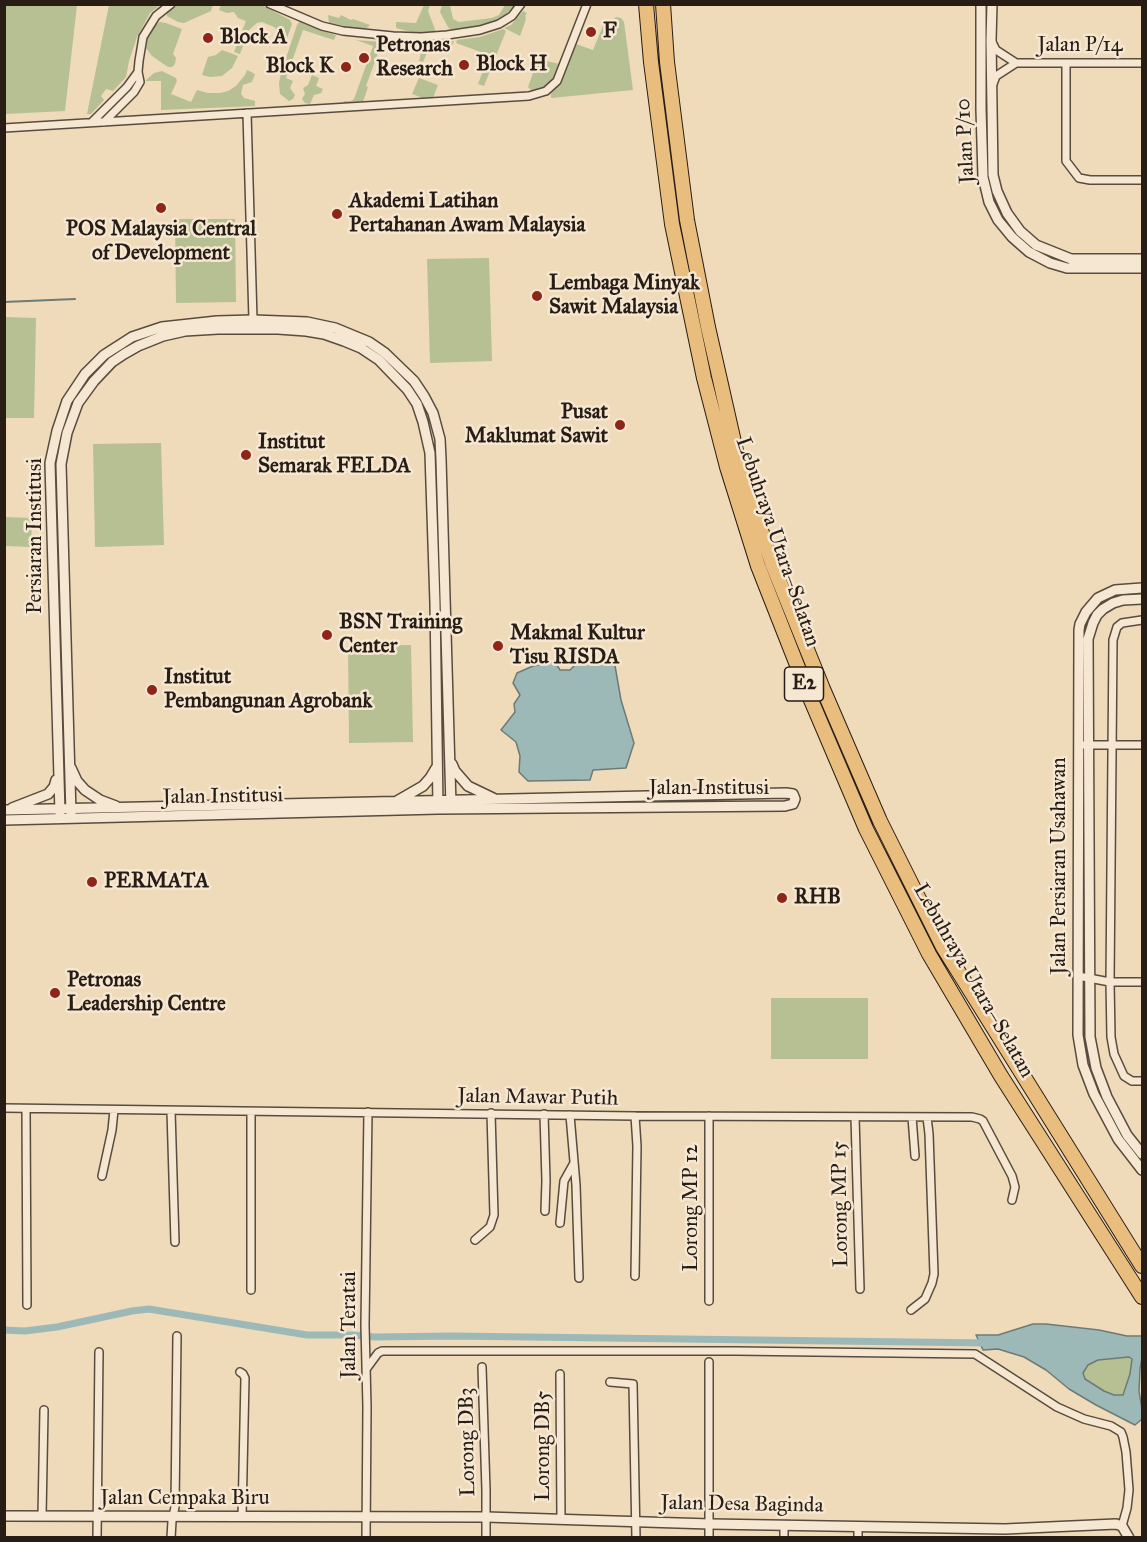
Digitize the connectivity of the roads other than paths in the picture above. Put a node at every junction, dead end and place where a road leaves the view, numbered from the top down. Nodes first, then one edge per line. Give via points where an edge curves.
1 (171, 4) edge
2 (521, 4) edge
3 (587, 4) edge
4 (646, 4) edge
5 (663, 4) edge
6 (981, 4) edge
7 (992, 4) edge
8 (272, 5) edge
9 (991, 40) junction
10 (1016, 63) junction
11 (1066, 63) junction
12 (1143, 63) edge
13 (138, 72) junction
14 (992, 88) junction
15 (247, 113) junction
16 (92, 122) junction
17 (104, 122) junction
18 (4, 128) edge
19 (1143, 180) edge
20 (1143, 259) edge
21 (1143, 268) edge
22 (253, 320) junction
23 (1143, 588) edge
24 (1143, 599) edge
25 (1143, 620) edge
26 (1078, 745) junction
27 (1090, 745) junction
28 (1111, 745) junction
29 (1143, 745) edge
30 (451, 762) junction
31 (437, 765) junction
32 (69, 766) junction
33 (58, 769) junction
34 (498, 799) junction
35 (395, 802) junction
36 (438, 805) junction
37 (451, 805) junction
38 (119, 808) junction
39 (5, 813) edge
40 (60, 814) junction
41 (71, 814) junction
42 (1078, 976) junction
43 (1091, 979) junction
44 (1110, 982) junction
45 (1143, 982) edge
46 (1143, 1081) edge
47 (4, 1108) edge
48 (26, 1109) junction
49 (114, 1110) junction
50 (171, 1111) junction
51 (251, 1112) junction
52 (368, 1112) junction
53 (491, 1113) junction
54 (544, 1114) junction
55 (570, 1115) junction
56 (634, 1116) junction
57 (709, 1116) junction
58 (855, 1117) junction
59 (912, 1117) junction
60 (927, 1117) junction
61 (1143, 1154) edge
62 (915, 1156) dead end
63 (574, 1163) junction
64 (1143, 1170) edge
65 (102, 1176) dead end
66 (1012, 1200) dead end
67 (545, 1211) dead end
68 (560, 1223) dead end
69 (475, 1240) dead end
70 (175, 1242) dead end
71 (1143, 1266) edge
72 (635, 1276) dead end
73 (579, 1278) dead end
74 (860, 1289) dead end
75 (251, 1290) dead end
76 (1143, 1297) edge
77 (709, 1301) dead end
78 (27, 1305) dead end
79 (911, 1310) dead end
80 (177, 1336) dead end
81 (99, 1352) dead end
82 (709, 1362) dead end
83 (482, 1367) dead end
84 (367, 1368) junction
85 (240, 1372) dead end
86 (560, 1374) dead end
87 (610, 1382) dead end
88 (45, 1410) dead end
89 (4, 1516) edge
90 (42, 1516) junction
91 (97, 1517) junction
92 (173, 1517) junction
93 (242, 1517) junction
94 (366, 1517) junction
95 (486, 1517) junction
96 (561, 1519) junction
97 (636, 1521) junction
98 (710, 1524) junction
99 (784, 1525) junction
100 (1119, 1525) junction
101 (858, 1526) junction
102 (928, 1527) junction
103 (1005, 1533) edge
104 (97, 1538) edge
105 (171, 1538) edge
106 (366, 1538) edge
107 (486, 1538) edge
108 (636, 1538) edge
109 (709, 1538) edge
110 (784, 1538) edge
111 (858, 1538) edge
112 (927, 1538) edge
113 (1129, 1538) edge

1 - 13 street via 156,16 143,37
2 - 8 street via 499,24 421,37 343,31
3 - 15 street via 557,81 543,92 521,97
4 - 76 highway, Lebuhraya Utara–Selatan / E2 via 672,224 704,378 758,566 866,829 929,954 1001,1076
5 - 71 highway, Lebuhraya Utara–Selatan / E2 via 681,174 697,273 740,464 772,563 880,822 943,947
6 - 21 street, Jalan P/10 via 982,177 998,220 1029,252 1050,263 1067,268
7 - 9 street, Jalan P/10
9 - 10 street, Jalan P/14 via 996,50
9 - 14 street, Jalan P/10
10 - 11 street, Jalan P/14
10 - 14 street, Jalan P/14 via 996,76
11 - 12 street, Jalan P/14
11 - 19 street via 1066,161 1079,178
13 - 16 street
13 - 17 street via 140,82 134,92
14 - 20 street, Jalan P/10 via 993,175 1007,213 1020,231 1036,245 1071,259
15 - 17 street
15 - 22 street
16 - 17 street
16 - 18 street
22 - 30 street, Persiaran Institusi via 307,322 369,342 414,381 433,413 441,459
22 - 33 street, Persiaran Institusi via 162,327 132,337 85,374 68,401 50,463
23 - 26 street, Jalan Persiaran Usahawan via 1103,595 1080,624
24 - 27 street, Jalan Persiaran Usahawan via 1113,603 1093,623 1089,639
25 - 28 street via 1122,623 1113,640
26 - 27 street
26 - 42 street, Jalan Persiaran Usahawan
27 - 28 street
27 - 43 street, Jalan Persiaran Usahawan
28 - 29 street
28 - 44 street
30 - 34 street via 468,786
30 - 37 street, Persiaran Institusi
31 - 32 street, Persiaran Institusi via 430,453 417,404 379,360 344,341 306,331 218,329 185,331 138,346 112,362 78,403 61,464
31 - 35 street via 423,786
31 - 36 street, Persiaran Institusi
32 - 38 street via 85,790
32 - 41 street, Persiaran Institusi
33 - 39 street via 52,791
33 - 40 street, Persiaran Institusi
34 - 37 street, Jalan Institusi
34 - 37 street, Jalan Institusi via 786,793 795,799 785,806
35 - 36 street, Jalan Institusi
35 - 38 street, Jalan Institusi
36 - 37 street, Jalan Institusi
36 - 41 street, Jalan Institusi
38 - 41 street, Jalan Institusi
39 - 40 street, Jalan Institusi
40 - 41 street, Jalan Institusi
42 - 43 street
42 - 64 street, Jalan Persiaran Usahawan via 1079,1050 1086,1074 1118,1139
43 - 44 street
43 - 61 street, Jalan Persiaran Usahawan via 1090,1037 1096,1068 1122,1127
44 - 45 street
44 - 46 street via 1113,1054 1122,1074 1132,1081
47 - 48 street, Jalan Mawar Putih
48 - 49 street, Jalan Mawar Putih
48 - 78 street
49 - 50 street, Jalan Mawar Putih
49 - 65 street
50 - 51 street, Jalan Mawar Putih
50 - 70 street
51 - 52 street, Jalan Mawar Putih
51 - 75 street
52 - 53 street, Jalan Mawar Putih
52 - 84 street, Jalan Teratai
53 - 54 street, Jalan Mawar Putih
53 - 69 street via 494,1215 490,1227
54 - 55 street, Jalan Mawar Putih
54 - 67 street
55 - 56 street, Jalan Mawar Putih
55 - 63 street
56 - 57 street, Jalan Mawar Putih
56 - 72 street
57 - 58 street, Jalan Mawar Putih
57 - 77 street, Lorong MP 12
58 - 59 street, Jalan Mawar Putih
58 - 74 street, Lorong MP 15
59 - 60 street, Jalan Mawar Putih
59 - 62 street
60 - 66 street, Jalan Mawar Putih via 972,1117 983,1121 1012,1176
60 - 79 street via 934,1274 925,1299
63 - 68 street via 564,1181
63 - 73 street
80 - 92 street
81 - 91 street
82 - 98 street
83 - 95 street, Lorong DB3
84 - 94 street, Jalan Teratai
84 - 100 street via 382,1351 975,1354 1057,1407 1121,1432 1129,1490 1128,1508
85 - 93 street via 245,1378
86 - 96 street, Lorong DB5
87 - 97 street via 633,1384
88 - 90 street
89 - 90 street, Jalan Cempaka Biru
90 - 91 street, Jalan Cempaka Biru
91 - 92 street, Jalan Cempaka Biru
91 - 104 street
92 - 93 street, Jalan Cempaka Biru
92 - 105 street
93 - 94 street, Jalan Cempaka Biru
94 - 95 street, Jalan Desa Baginda
94 - 106 street, Jalan Teratai
95 - 96 street, Jalan Desa Baginda
95 - 107 street, Lorong DB3
96 - 97 street, Jalan Desa Baginda
97 - 98 street, Jalan Desa Baginda
97 - 108 street
98 - 99 street, Jalan Desa Baginda
98 - 109 street
99 - 101 street, Jalan Desa Baginda
99 - 110 street
100 - 103 street, Jalan Desa Baginda
100 - 113 street
101 - 102 street, Jalan Desa Baginda
101 - 111 street
102 - 103 street, Jalan Desa Baginda
102 - 112 street

